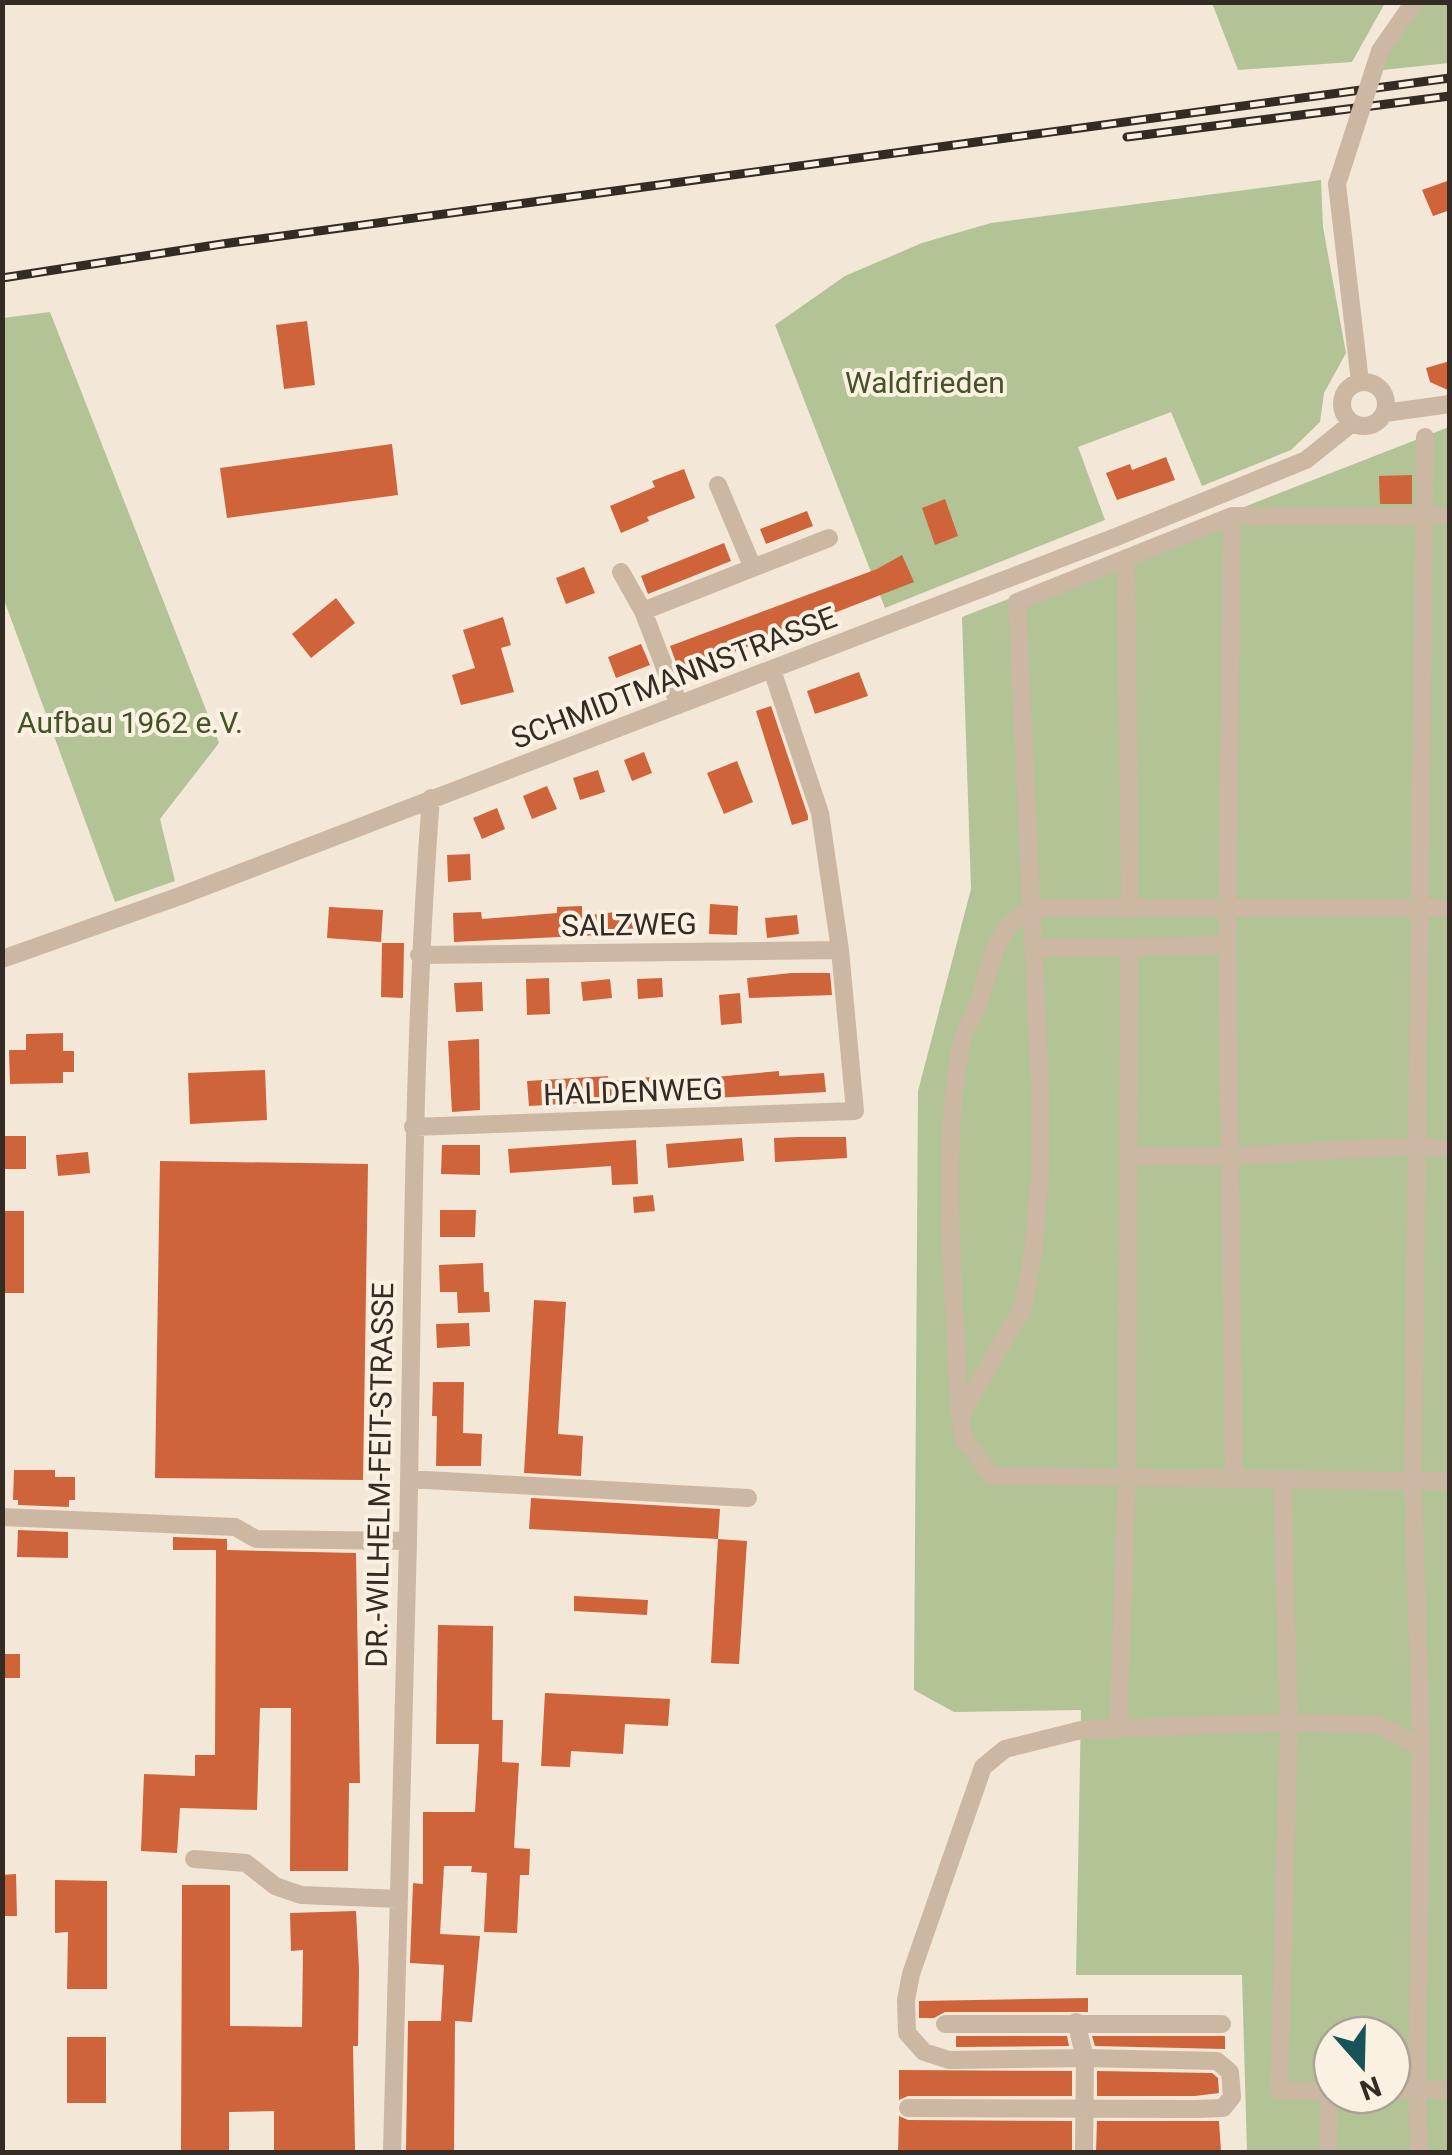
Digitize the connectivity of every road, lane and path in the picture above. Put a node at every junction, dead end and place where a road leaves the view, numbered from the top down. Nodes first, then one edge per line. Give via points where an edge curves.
1 (1414, 2) edge
2 (1360, 382) junction
3 (1450, 404) edge
4 (1385, 413) junction
5 (1352, 423) junction
6 (1425, 437) dead end
7 (718, 486) dead end
8 (1232, 516) junction
9 (1424, 516) junction
10 (1450, 516) edge
11 (829, 538) dead end
12 (1126, 558) junction
13 (753, 568) junction
14 (621, 572) dead end
15 (643, 611) junction
16 (772, 670) junction
17 (679, 705) junction
18 (431, 798) junction
19 (1420, 908) junction
20 (1450, 908) edge
21 (1130, 909) junction
22 (1229, 909) junction
23 (1031, 910) junction
24 (1227, 945) junction
25 (1129, 947) junction
26 (1033, 948) junction
27 (840, 950) junction
28 (419, 954) junction
29 (2, 959) edge
30 (413, 1127) junction
31 (1416, 1146) junction
32 (1450, 1150) edge
33 (1128, 1156) junction
34 (1230, 1156) junction
35 (960, 1416) junction
36 (1128, 1478) junction
37 (409, 1479) junction
38 (1234, 1479) junction
39 (1282, 1479) junction
40 (1413, 1481) junction
41 (1450, 1481) edge
42 (748, 1498) dead end
43 (2, 1517) edge
44 (408, 1541) junction
45 (1289, 1722) junction
46 (1118, 1729) junction
47 (1422, 1746) junction
48 (194, 1860) dead end
49 (398, 1899) junction
50 (1076, 2022) junction
51 (945, 2024) dead end
52 (1222, 2024) dead end
53 (1085, 2058) junction
54 (1412, 2089) edge
55 (1418, 2089) junction
56 (1450, 2090) edge
57 (1312, 2091) edge
58 (908, 2108) dead end
59 (1084, 2108) junction
60 (1329, 2115) edge
61 (392, 2152) edge
62 (1084, 2152) edge
63 (1328, 2152) edge
64 (1419, 2152) edge

1 - 2 street, bridge via 1380,52 1337,184
2 - 4 street via 1384,394
2 - 5 street via 1343,397
3 - 4 street
4 - 5 street via 1376,424
5 - 16 street, SCHMIDTMANNSTRASSE via 1306,460 1252,474
6 - 9 street
7 - 13 street
8 - 9 street
8 - 12 street
8 - 22 street
9 - 10 street
9 - 19 street
11 - 13 street
12 - 21 street
12 - 23 street via 1016,602
13 - 15 street
14 - 15 street
15 - 17 street
16 - 17 street, SCHMIDTMANNSTRASSE
16 - 27 street via 820,813
17 - 18 street, SCHMIDTMANNSTRASSE
18 - 28 street, DR.-WILHELM-FEIT-STRASSE
18 - 29 street, SCHMIDTMANNSTRASSE
19 - 20 street
19 - 22 street
19 - 31 street
21 - 22 street
21 - 23 street
22 - 24 street
23 - 26 street
23 - 35 street via 1006,929 994,949 960,1044 950,1140
24 - 25 street
24 - 34 street
25 - 26 street
25 - 33 street
26 - 35 street via 1040,1175 1033,1254 1023,1307
27 - 28 street, SALZWEG
27 - 30 street, HALDENWEG via 855,1111
28 - 30 street, DR.-WILHELM-FEIT-STRASSE
30 - 37 street, DR.-WILHELM-FEIT-STRASSE
31 - 32 street
31 - 34 street
31 - 40 street
33 - 34 street
33 - 36 street
34 - 38 street
35 - 36 street via 964,1439 992,1476
36 - 38 street
36 - 46 street
37 - 42 street
37 - 44 street, DR.-WILHELM-FEIT-STRASSE
38 - 39 street
39 - 40 street
39 - 45 street
40 - 41 street
40 - 47 street
43 - 44 street via 235,1526 256,1540
44 - 49 street, DR.-WILHELM-FEIT-STRASSE
45 - 46 street
45 - 47 street via 1377,1724
45 - 57 street via 1279,2090
46 - 53 street via 1081,1730 1005,1750 983,1767 906,2000 907,2033 924,2052 949,2060
47 - 55 street
48 - 49 street via 246,1863 275,1886 301,1895
49 - 61 street, DR.-WILHELM-FEIT-STRASSE
50 - 51 street
50 - 52 street
50 - 53 street
53 - 59 street
53 - 59 street via 1217,2061 1230,2072 1232,2097 1223,2108
54 - 55 street
55 - 56 street
55 - 64 street
58 - 59 street
59 - 62 street
60 - 63 street

